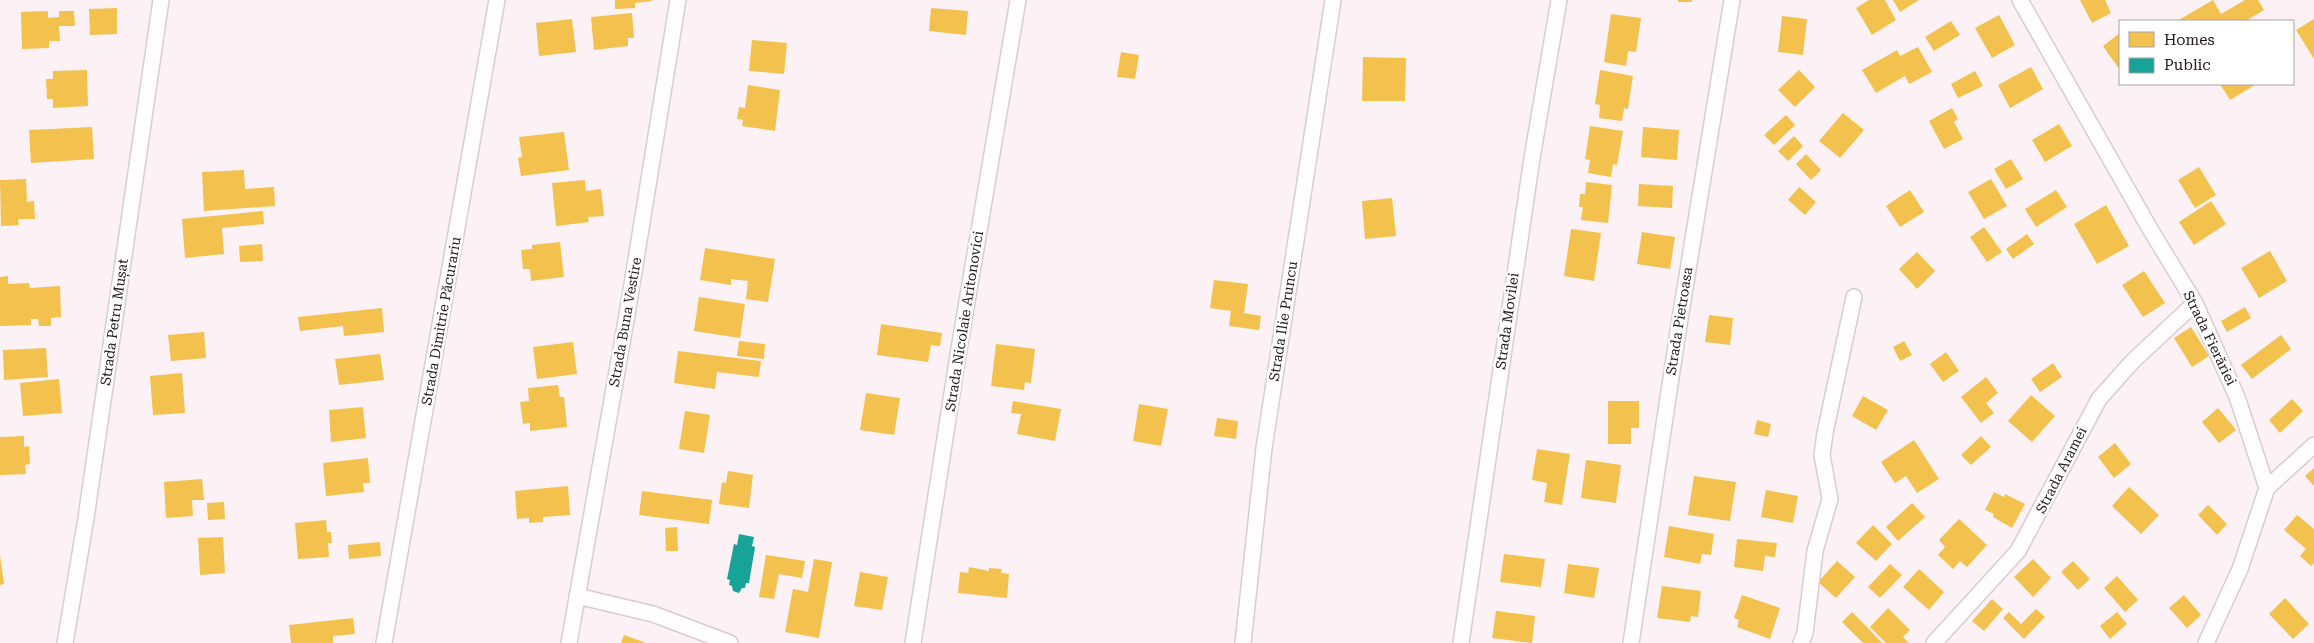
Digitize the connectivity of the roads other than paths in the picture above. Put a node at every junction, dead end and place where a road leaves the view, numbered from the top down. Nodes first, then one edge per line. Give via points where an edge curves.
1 (160, 0) edge
2 (497, 0) edge
3 (678, 0) edge
4 (1018, 0) edge
5 (1333, 0) edge
6 (1559, 0) edge
7 (1732, 0) edge
8 (2020, 0) edge
9 (1854, 297) dead end
10 (2196, 304) junction
11 (2314, 445) edge
12 (2267, 488) junction
13 (577, 596) junction
14 (65, 643) edge
15 (384, 643) edge
16 (569, 643) edge
17 (730, 643) edge
18 (912, 643) edge
19 (1243, 643) edge
20 (1461, 643) edge
21 (1631, 643) edge
22 (1801, 643) edge
23 (1934, 643) edge
24 (2206, 643) edge

1 - 14 street, Strada Petru Mușat via 86,518
2 - 15 street, Strada Dimitrie Păcurariu
3 - 13 street, Strada Buna Vestire
4 - 18 street, Strada Nicolaie Aritonovici
5 - 19 street, Strada Ilie Pruncu via 1264,448
6 - 20 street, Strada Movilei via 1529,178
7 - 21 street, Strada Pietroasa via 1678,325
8 - 10 street, Strada Fierăriei via 2150,230
9 - 22 street via 1825,433 1822,454 1830,499 1815,551
10 - 12 street, Strada Fierăriei via 2237,396
10 - 23 street, Strada Aramei via 2132,362 2099,399 2018,551
11 - 12 street
12 - 24 street via 2240,570
13 - 16 street, Strada Buna Vestire
13 - 17 street via 653,614

